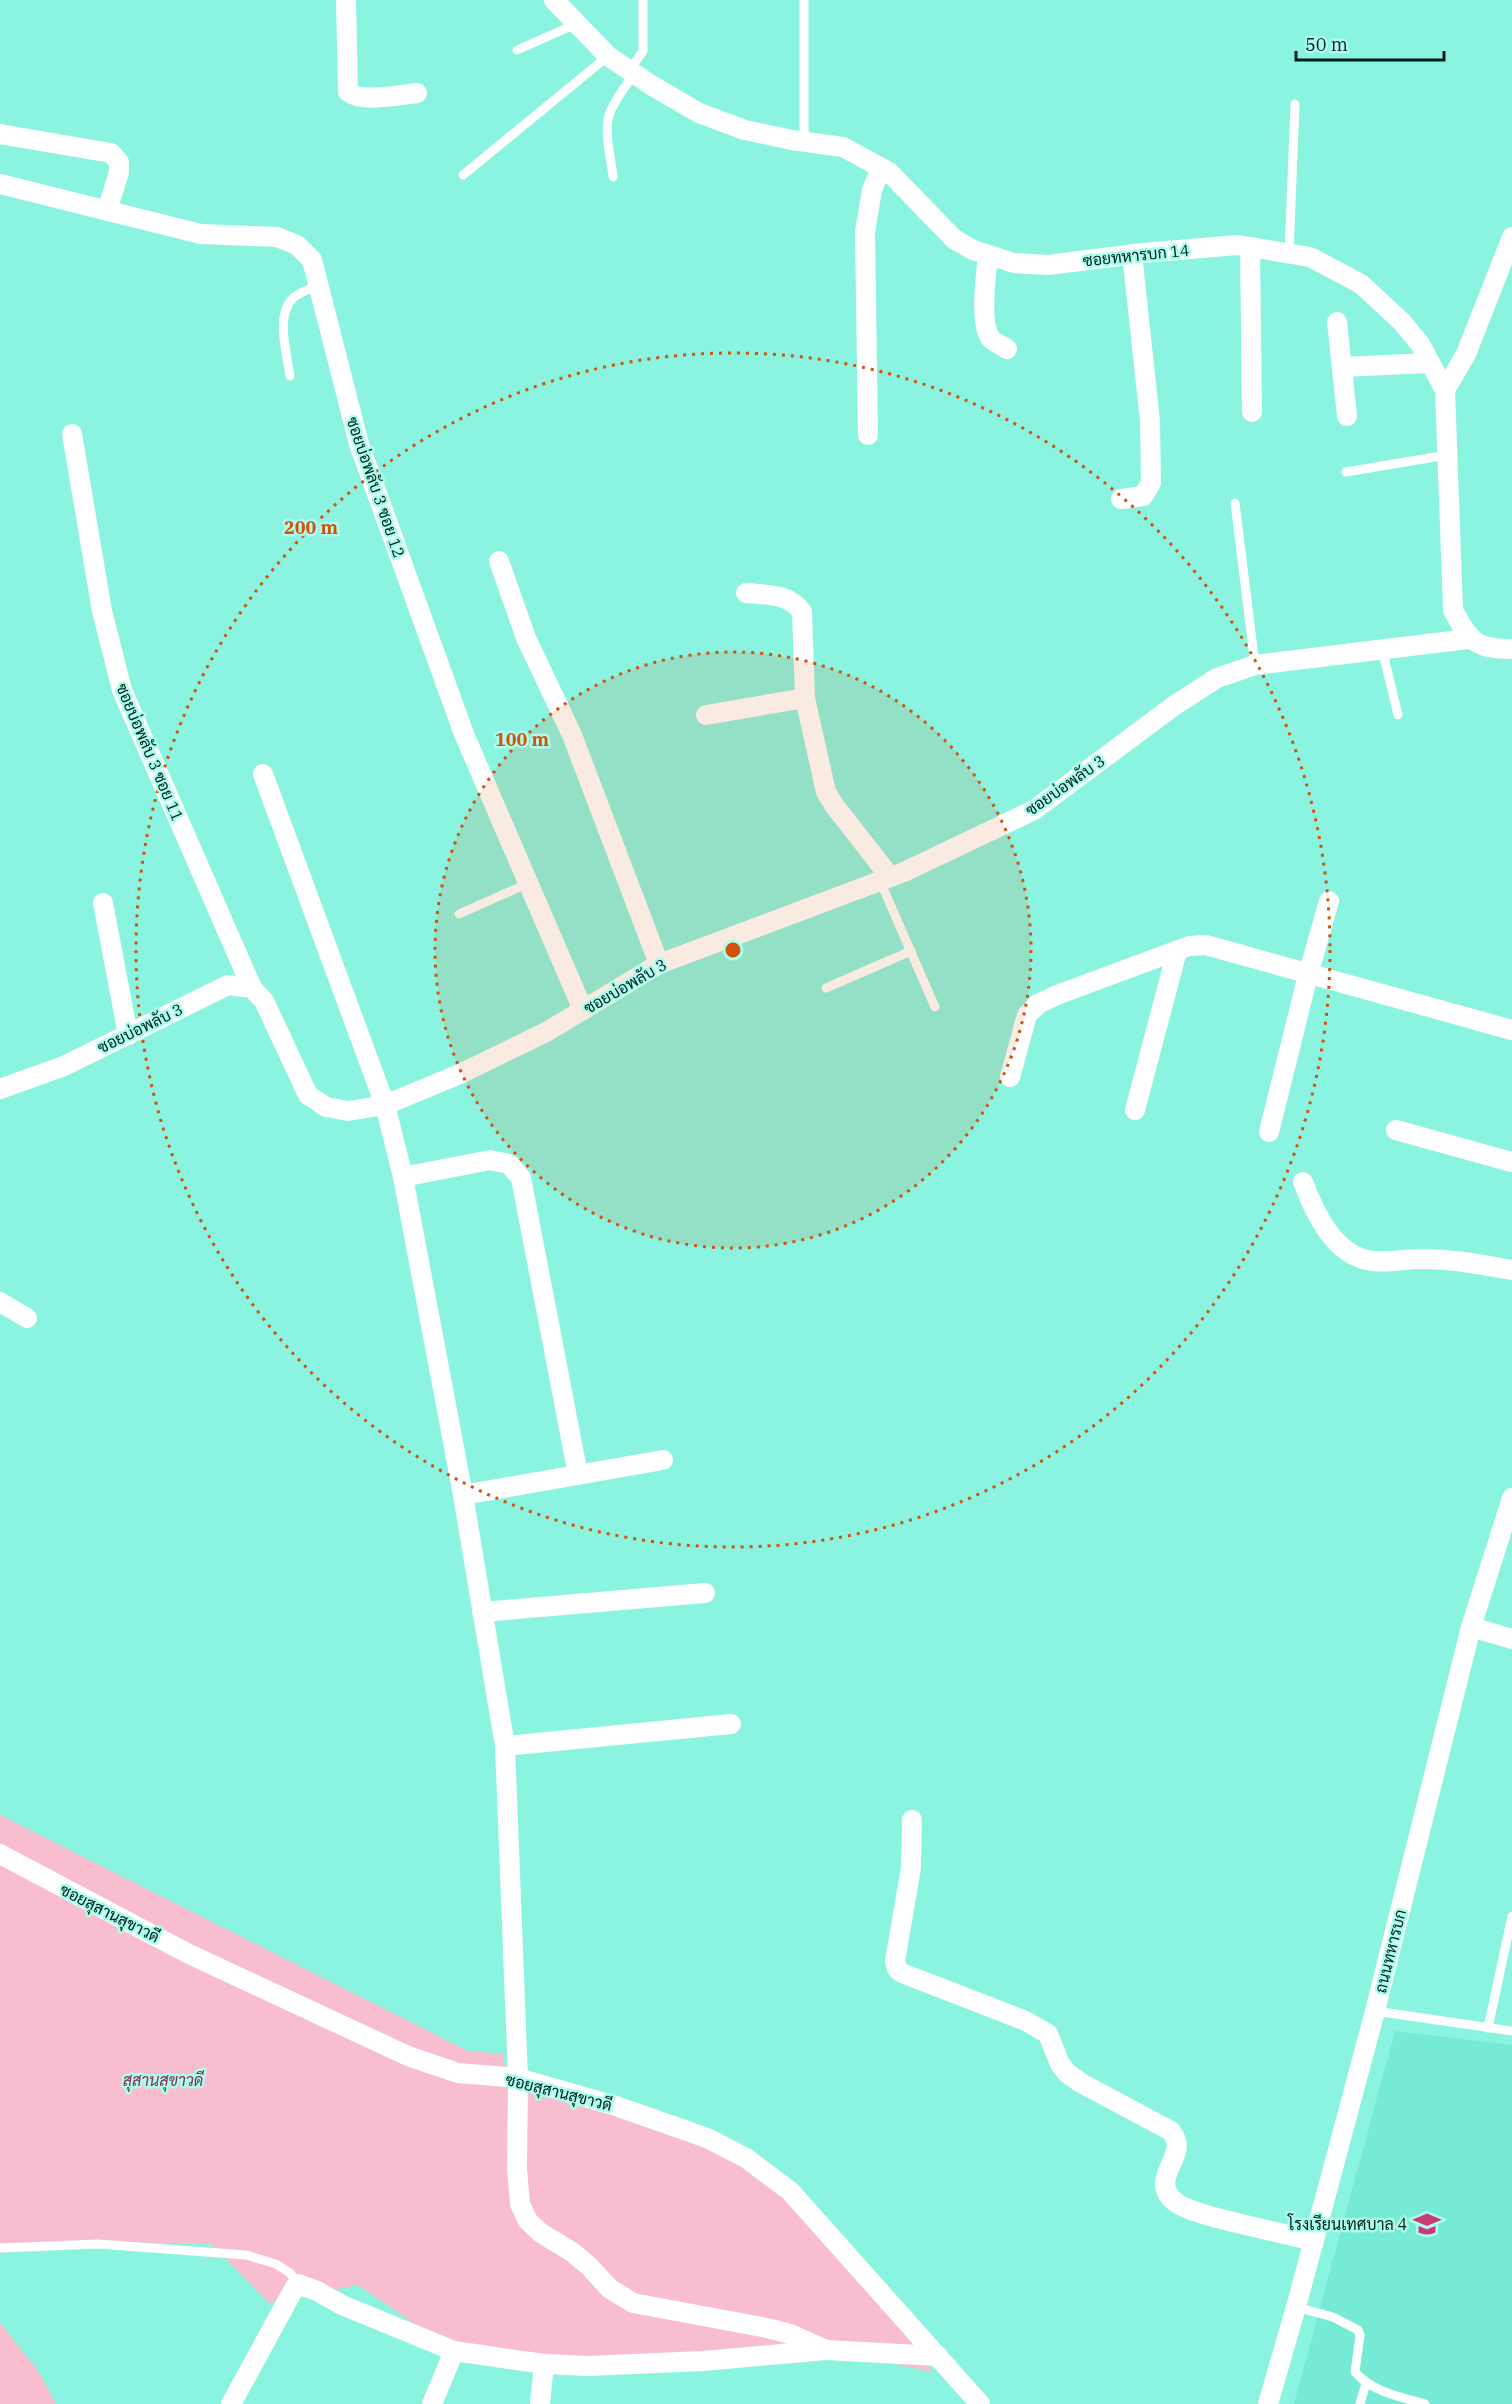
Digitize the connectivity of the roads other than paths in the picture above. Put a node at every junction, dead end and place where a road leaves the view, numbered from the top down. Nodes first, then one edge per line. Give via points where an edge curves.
1 (346, 0) edge
2 (554, 0) edge
3 (643, 0) edge
4 (804, 0) edge
5 (576, 24) junction
6 (518, 50) dead end
7 (608, 56) junction
8 (632, 73) junction
9 (417, 93) dead end
10 (1295, 104) dead end
11 (0, 134) edge
12 (804, 141) junction
13 (881, 168) junction
14 (463, 175) dead end
15 (613, 177) dead end
16 (0, 184) edge
17 (107, 211) junction
18 (1512, 237) edge
19 (1250, 247) junction
20 (1289, 253) junction
21 (988, 255) junction
22 (1132, 255) junction
23 (318, 285) junction
24 (1337, 322) dead end
25 (1007, 349) dead end
26 (1429, 363) junction
27 (1342, 368) junction
28 (290, 376) dead end
29 (1444, 390) junction
30 (1252, 412) dead end
31 (1347, 416) dead end
32 (72, 434) dead end
33 (868, 435) dead end
34 (1447, 455) junction
35 (1346, 472) dead end
36 (1121, 499) dead end
37 (1235, 503) dead end
38 (499, 561) dead end
39 (746, 593) dead end
40 (1468, 639) junction
41 (1512, 649) edge
42 (1382, 650) junction
43 (1255, 665) junction
44 (805, 698) junction
45 (706, 715) dead end
46 (1398, 715) dead end
47 (263, 774) dead end
48 (885, 879) junction
49 (529, 883) junction
50 (1329, 901) dead end
51 (103, 903) dead end
52 (459, 914) dead end
53 (911, 951) junction
54 (1177, 951) junction
55 (659, 964) junction
56 (1308, 975) junction
57 (252, 988) junction
58 (826, 988) dead end
59 (935, 1007) dead end
60 (583, 1010) junction
61 (1512, 1030) edge
62 (128, 1035) junction
63 (1010, 1077) dead end
64 (0, 1089) edge
65 (386, 1105) junction
66 (1134, 1110) dead end
67 (1396, 1130) dead end
68 (1269, 1132) dead end
69 (1512, 1162) edge
70 (403, 1177) junction
71 (1303, 1182) dead end
72 (1512, 1270) edge
73 (0, 1302) edge
74 (27, 1318) dead end
75 (663, 1460) dead end
76 (578, 1475) junction
77 (463, 1495) junction
78 (1512, 1498) edge
79 (705, 1593) dead end
80 (482, 1612) junction
81 (1471, 1627) junction
82 (1512, 1639) edge
83 (731, 1724) dead end
84 (505, 1746) junction
85 (912, 1820) dead end
86 (0, 1854) edge
87 (1512, 1916) edge
88 (1375, 2011) junction
89 (1488, 2028) junction
90 (1512, 2031) edge
91 (518, 2078) junction
92 (1314, 2241) junction
93 (0, 2248) edge
94 (298, 2284) junction
95 (1296, 2307) junction
96 (826, 2350) junction
97 (454, 2351) junction
98 (938, 2356) junction
99 (544, 2364) junction
100 (1366, 2383) junction
101 (231, 2404) edge
102 (432, 2404) edge
103 (540, 2404) edge
104 (980, 2404) edge
105 (1269, 2404) edge
106 (1360, 2404) edge
107 (1425, 2404) edge

1 - 9 street via 348,92 363,98
2 - 5 street, ซอยทหารบก 14
3 - 8 lane via 644,51
4 - 12 lane
5 - 6 lane
5 - 7 street, ซอยทหารบก 14
7 - 8 street, ซอยทหารบก 14
7 - 14 lane
8 - 12 street, ซอยทหารบก 14 via 699,113 745,130
8 - 15 lane via 609,116
10 - 20 lane
11 - 17 street via 111,153 119,162 119,172
12 - 13 street, ซอยทหารบก 14 via 843,147
13 - 21 street, ซอยทหารบก 14 via 954,239
13 - 33 street via 865,232
16 - 17 street, ซอยบ่อพลับ 3 ซอย 12
17 - 23 street, ซอยบ่อพลับ 3 ซอย 12 via 201,234 277,237 297,245 312,260
18 - 29 street via 1466,354
19 - 20 street, ซอยทหารบก 14
19 - 22 street, ซอยทหารบก 14
19 - 30 street
20 - 26 street, ซอยทหารบก 14 via 1310,258 1361,285 1402,322
21 - 22 street, ซอยทหารบก 14 via 1014,263 1048,265
21 - 25 street via 984,300 987,327 992,339
22 - 36 street via 1150,421 1151,483 1143,496
23 - 28 lane via 294,298 286,308 283,319
23 - 49 street, ซอยบ่อพลับ 3 ซอย 12 via 358,444 464,734
24 - 27 street
26 - 27 street
26 - 29 street, ซอยทหารบก 14
27 - 31 street
29 - 34 street, ซอยทหารบก 14
32 - 57 street, ซอยบ่อพลับ 3 ซอย 11 via 102,611 122,690
34 - 35 lane
34 - 40 street, ซอยทหารบก 14 via 1453,610
37 - 43 lane
38 - 55 street via 526,638 572,735
39 - 44 street via 782,596 802,612
40 - 41 street
40 - 42 street, ซอยบ่อพลับ 3
42 - 43 street, ซอยบ่อพลับ 3
42 - 46 lane
43 - 48 street, ซอยบ่อพลับ 3 via 1217,678 1183,700 1034,810
44 - 45 street
44 - 48 street via 826,792
47 - 65 street
48 - 53 lane
48 - 55 street, ซอยบ่อพลับ 3
49 - 52 lane
49 - 60 street, ซอยบ่อพลับ 3 ซอย 12
50 - 56 street
51 - 62 street
53 - 58 lane
53 - 59 lane
54 - 56 street via 1206,945
54 - 63 street via 1038,1004 1027,1015
54 - 66 street
55 - 60 street, ซอยบ่อพลับ 3
56 - 61 street
56 - 68 street
57 - 62 street, ซอยบ่อพลับ 3 via 228,985
57 - 65 street, ซอยบ่อพลับ 3 via 264,1001 308,1095 326,1107 348,1111
60 - 65 street, ซอยบ่อพลับ 3 via 462,1073
62 - 64 street, ซอยบ่อพลับ 3 via 64,1066
65 - 70 street
67 - 69 street
70 - 76 street via 490,1160 509,1164 521,1178
70 - 77 street
71 - 72 street via 1310,1202 1337,1245 1359,1258 1381,1262 1421,1258
73 - 74 street
75 - 76 street
76 - 77 street
77 - 80 street
78 - 81 street, ถนนทหารบก
79 - 80 street
80 - 84 street
81 - 82 street
81 - 88 street, ถนนทหารบก
83 - 84 street
84 - 91 street
85 - 92 street via 911,1868 895,1961 897,1969 1026,2021 1048,2034 1067,2073 1171,2131 1178,2145 1167,2172 1166,2190 1178,2204 1198,2213
86 - 91 street, ซอยสุสานสุขาวดี via 187,1953 408,2056 458,2073
87 - 89 lane
88 - 89 lane
88 - 92 street, ถนนทหารบก
89 - 90 lane
91 - 96 street via 516,2169 520,2204 528,2221 541,2234 572,2252 609,2288 633,2303 767,2328
91 - 98 street, ซอยสุสานสุขาวดี via 616,2106 707,2138 746,2158 790,2191
92 - 95 street, ถนนทหารบก
93 - 94 lane via 98,2244 246,2255 276,2264
94 - 97 street
94 - 101 street
95 - 100 lane via 1333,2317 1358,2330 1355,2372
95 - 105 street, ถนนทหารบก
96 - 98 street
96 - 99 street via 703,2361
97 - 99 street
97 - 102 street
98 - 104 street, ซอยสุสานสุขาวดี
99 - 103 street
100 - 106 lane
100 - 107 lane

